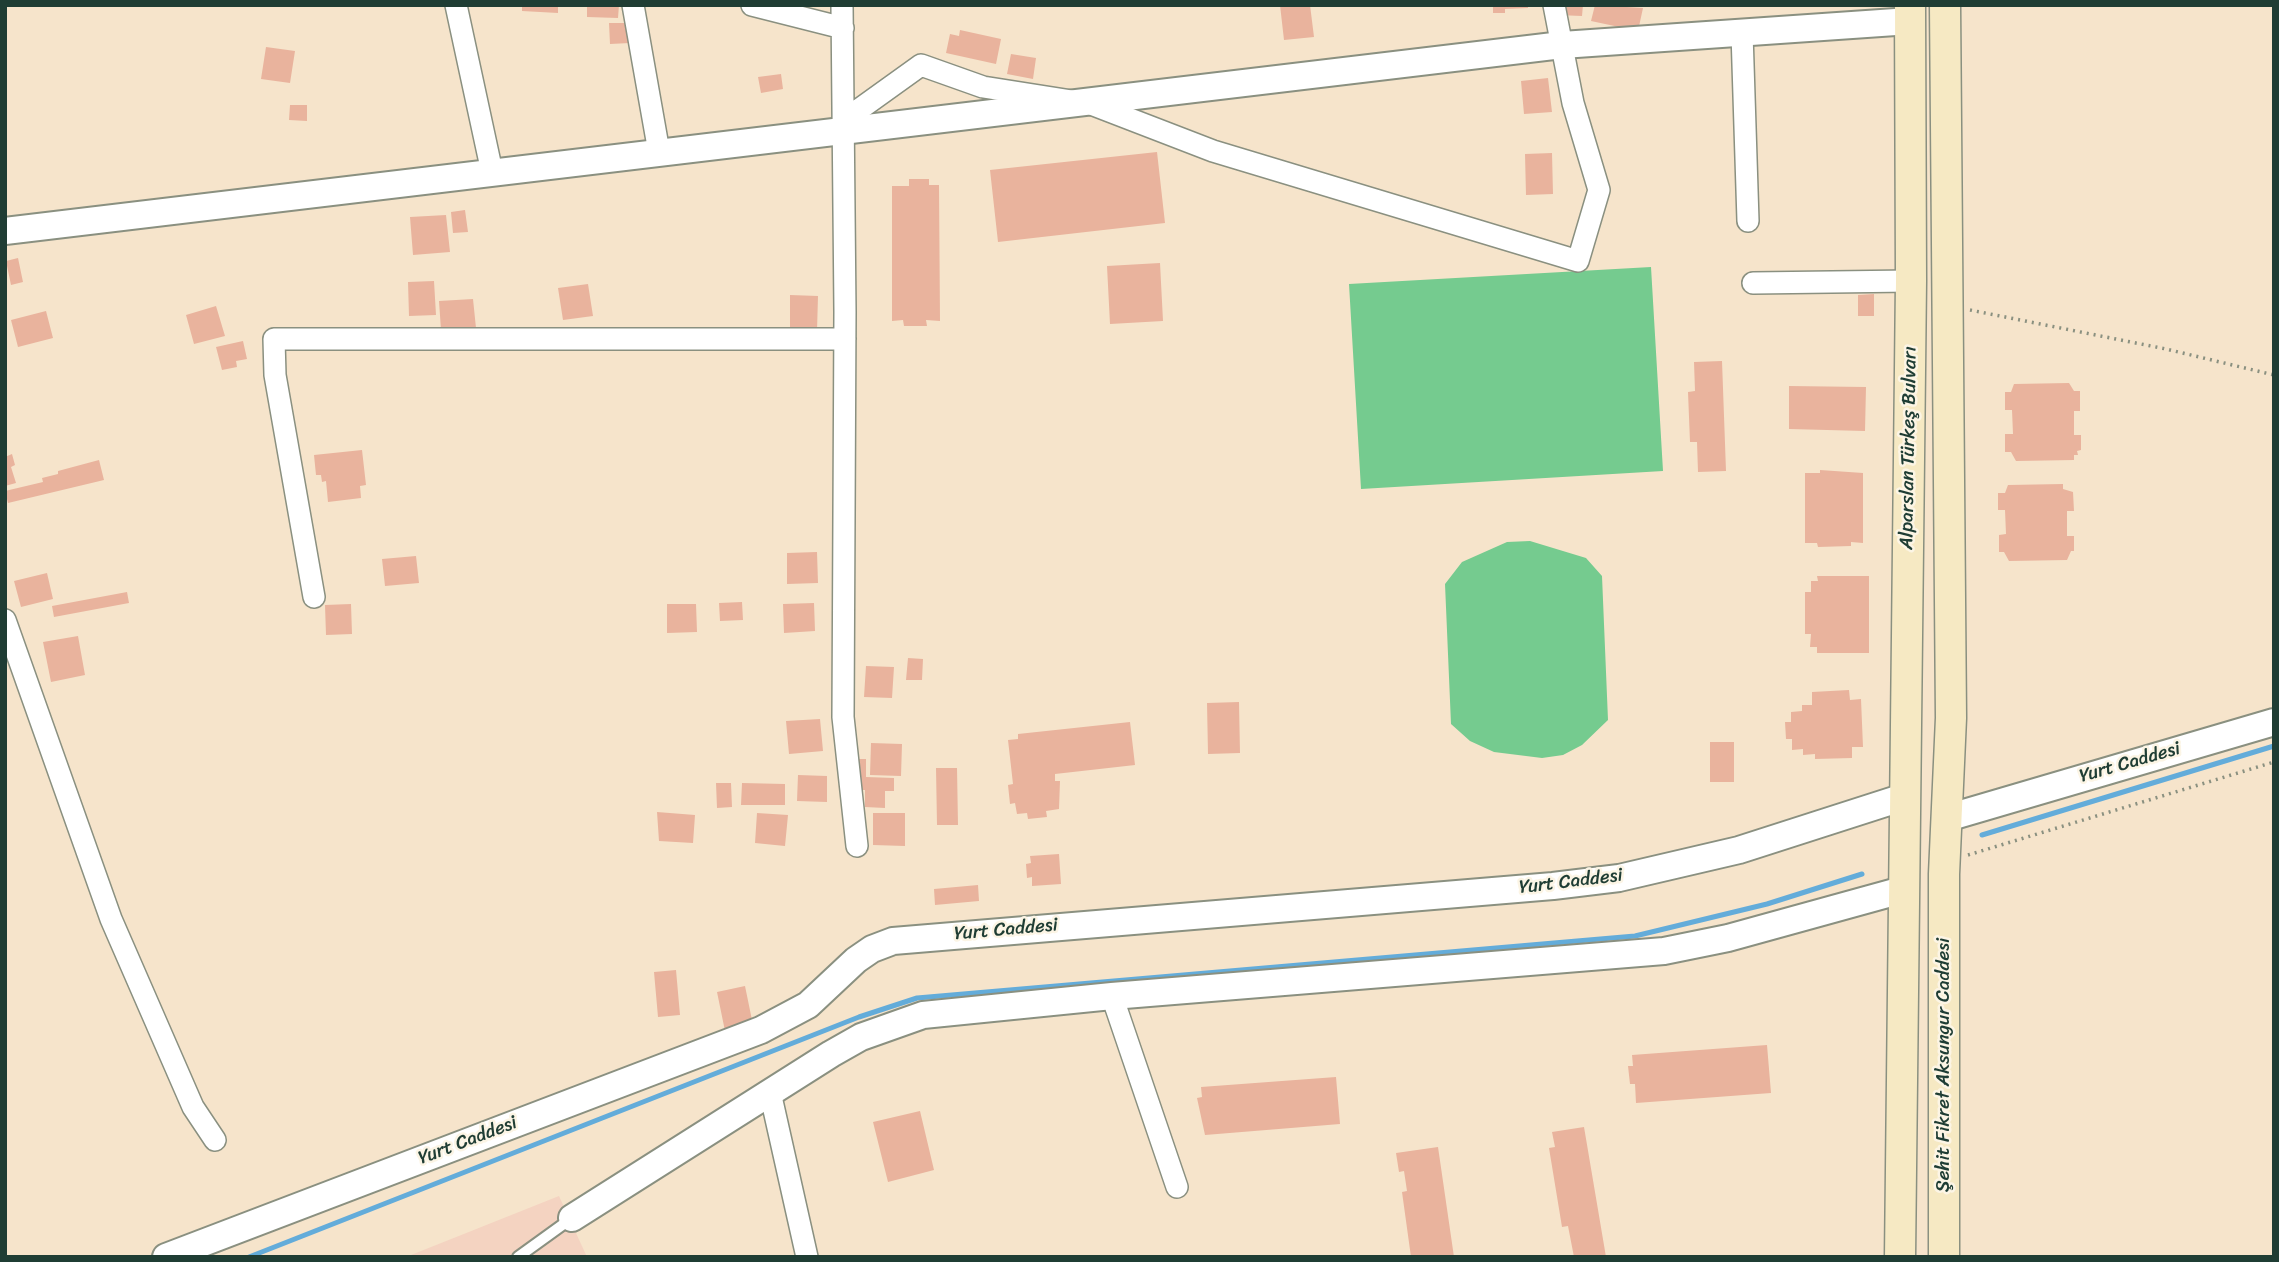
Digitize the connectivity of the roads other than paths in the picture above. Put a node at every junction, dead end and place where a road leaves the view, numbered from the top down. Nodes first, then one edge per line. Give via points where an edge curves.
1 (456, 5) edge
2 (633, 5) edge
3 (752, 5) edge
4 (842, 5) edge
5 (1554, 5) edge
6 (1945, 5) edge
7 (1910, 13) edge
8 (843, 28) junction
9 (1742, 33) junction
10 (1562, 45) junction
11 (1080, 102) junction
12 (843, 126) junction
13 (659, 152) junction
14 (492, 173) junction
15 (1748, 221) dead end
16 (5, 231) edge
17 (1911, 281) junction
18 (1753, 283) dead end
19 (845, 339) junction
20 (314, 597) dead end
21 (5, 620) edge
22 (2274, 722) edge
23 (1904, 797) junction
24 (1947, 818) junction
25 (857, 846) dead end
26 (1902, 890) junction
27 (1112, 996) junction
28 (770, 1091) junction
29 (215, 1140) dead end
30 (1177, 1187) dead end
31 (572, 1218) joint
32 (166, 1257) edge
33 (518, 1257) edge
34 (807, 1257) edge
35 (1900, 1257) edge
36 (1944, 1257) edge

1 - 14 street
2 - 13 street
3 - 8 street
4 - 8 street
5 - 10 street
6 - 24 main road, Şehit Fikret Aksungur Caddesi via 1951,718
7 - 9 street
7 - 17 main road, Alparslan Türkeş Bulvarı
8 - 12 street
9 - 10 street
9 - 15 street
10 - 11 street
10 - 11 street via 1573,103 1599,190 1578,261 1213,151
11 - 12 street
11 - 12 street via 983,87 921,65
12 - 13 street
12 - 19 street
13 - 14 street
14 - 16 street
17 - 18 street
17 - 23 main road, Alparslan Türkeş Bulvarı
19 - 20 street via 274,340 275,375
19 - 25 street via 843,717
21 - 29 street via 111,919 193,1107
22 - 24 street, Yurt Caddesi
23 - 26 main road, Alparslan Türkeş Bulvarı
23 - 32 street, Yurt Caddesi via 1739,850 1619,878 893,942 872,949 808,1005 761,1030
24 - 36 main road, Şehit Fikret Aksungur Caddesi
26 - 27 street via 1664,951
26 - 35 main road
27 - 28 street via 986,1007 905,1020 861,1037
27 - 30 street
28 - 31 street
28 - 34 street
31 - 33 lane

